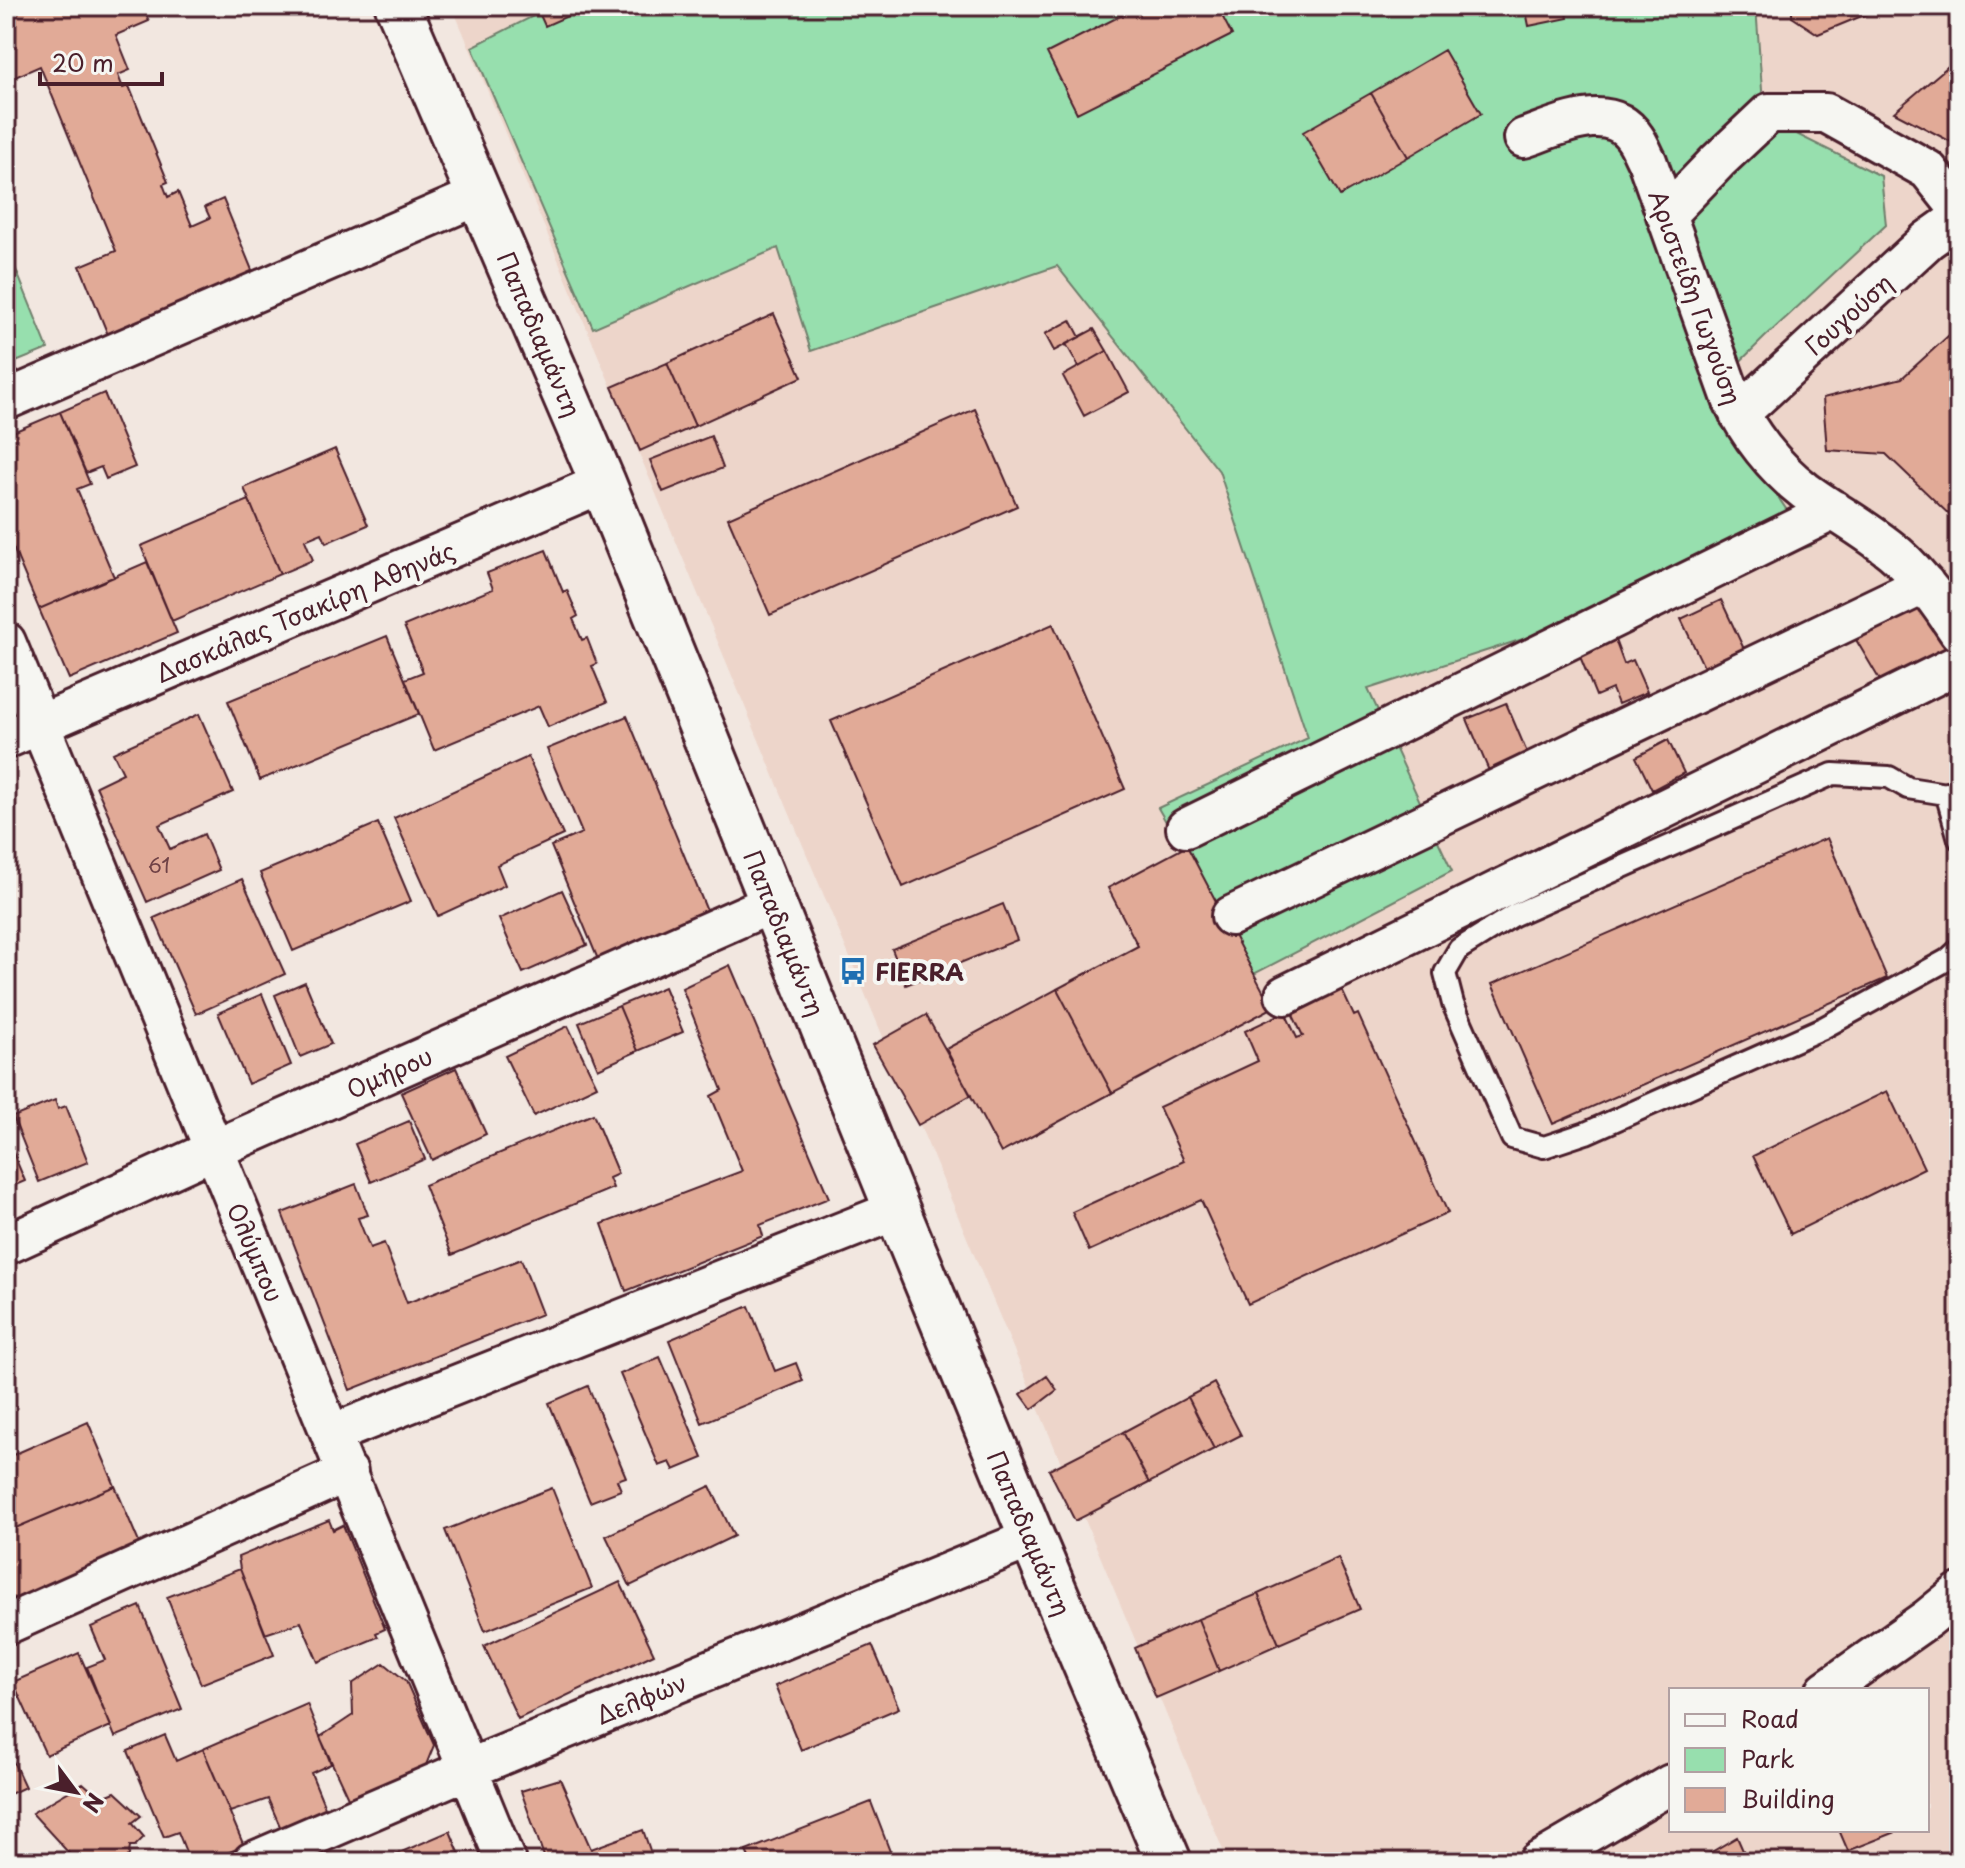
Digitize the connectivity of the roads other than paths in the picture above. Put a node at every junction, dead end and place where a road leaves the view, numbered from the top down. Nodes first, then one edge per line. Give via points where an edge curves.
1 (398, 6) edge
2 (1524, 138) dead end
3 (480, 195) junction
4 (1959, 209) edge
5 (1666, 215) junction
6 (1959, 218) edge
7 (6, 400) edge
8 (1739, 414) junction
9 (603, 483) junction
10 (1834, 510) junction
11 (1925, 584) junction
12 (1959, 632) edge
13 (6, 642) edge
14 (1959, 664) edge
15 (22, 732) edge
16 (1952, 795) edge
17 (1186, 828) dead end
18 (1959, 839) edge
19 (773, 903) junction
20 (1231, 916) dead end
21 (1959, 949) edge
22 (1285, 995) dead end
23 (213, 1150) junction
24 (897, 1210) junction
25 (6, 1245) edge
26 (332, 1434) junction
27 (348, 1472) junction
28 (1032, 1538) junction
29 (1959, 1593) edge
30 (6, 1625) edge
31 (1829, 1688) edge
32 (468, 1769) junction
33 (1669, 1785) edge
34 (252, 1862) edge
35 (506, 1862) edge
36 (1167, 1862) edge
37 (1538, 1862) edge

1 - 3 street, Παπαδιαμάντη
2 - 5 street, Αριστείδη Γωγούση via 1582,119 1612,119 1634,136
3 - 7 street
3 - 9 street, Παπαδιαμάντη
4 - 5 street via 1928,170 1826,113 1769,113
5 - 8 street, Αριστείδη Γωγούση
6 - 8 street, Γουγούση via 1928,240
8 - 10 street, Αριστείδη Γωγούση via 1780,468
9 - 15 street, Δασκάλας Τσακίρη Αθηνάς
9 - 19 street, Παπαδιαμάντη
10 - 11 street, Αριστείδη Γωγούση via 1898,556
10 - 17 street
11 - 12 street, Αριστείδη Γωγούση
11 - 20 street
13 - 15 street, Ολύμπου
14 - 22 street
15 - 23 street, Ολύμπου
16 - 18 lane
16 - 21 lane via 1908,788 1889,777 1833,774 1514,915 1459,949 1445,973 1453,1004 1512,1138 1544,1147 1823,1028
19 - 23 street, Ομήρου
19 - 24 street, Παπαδιαμάντη
23 - 25 street, Ομήρου
23 - 26 street, Ολύμπου
24 - 26 street
24 - 28 street, Παπαδιαμάντη
26 - 27 street, Ολύμπου
27 - 30 street
27 - 32 street, Ολύμπου
28 - 32 street, Δελφών
28 - 36 street, Παπαδιαμάντη
29 - 31 street
32 - 34 street, Δελφών
32 - 35 street, Ολύμπου
33 - 37 street

